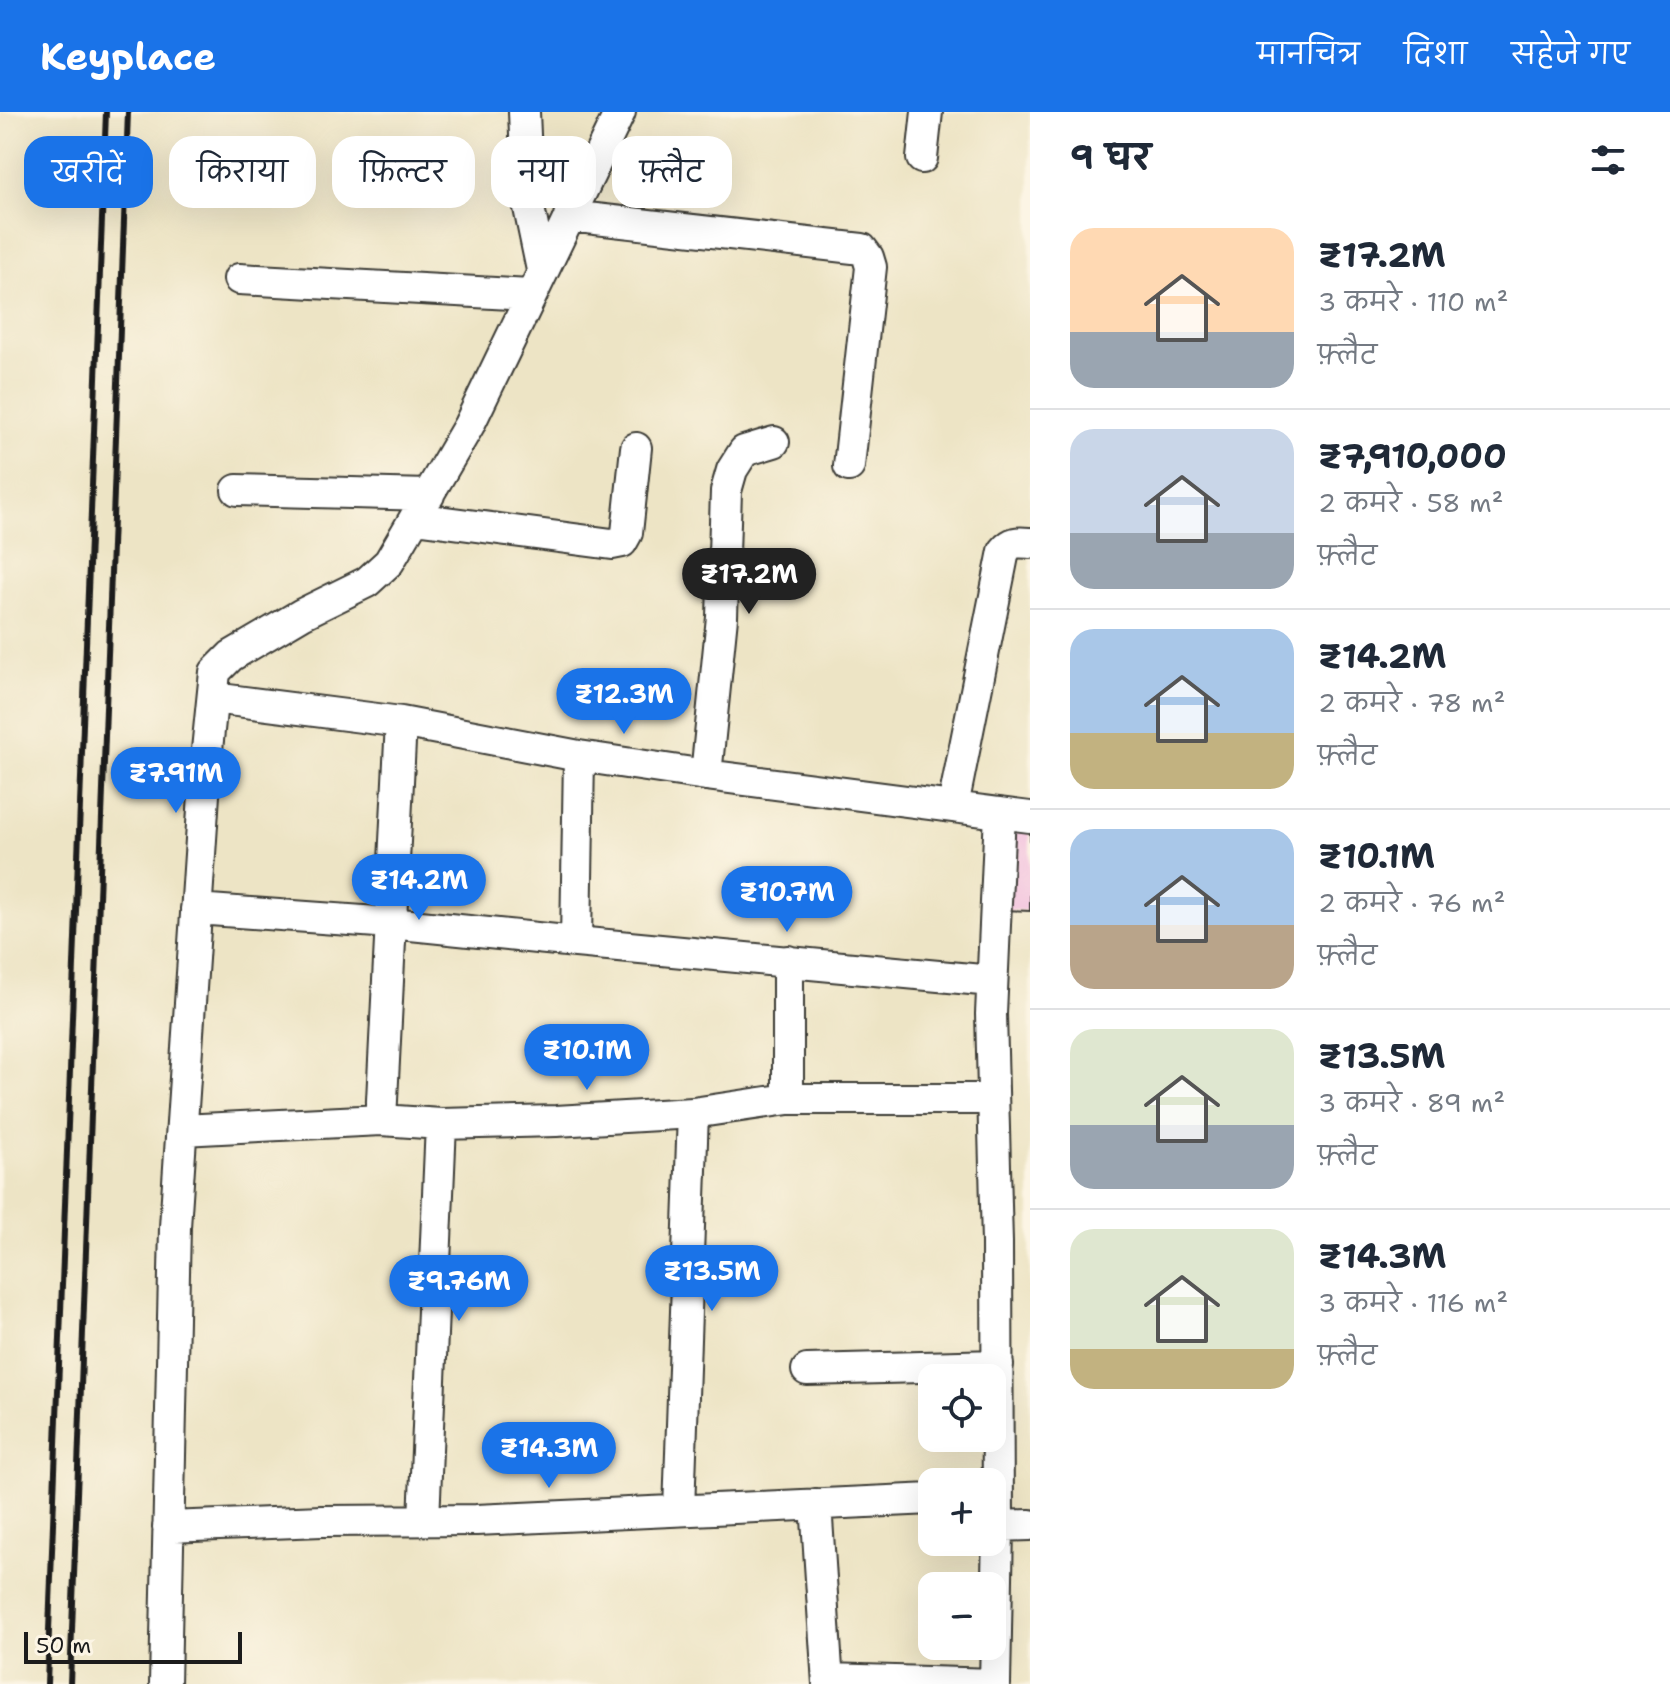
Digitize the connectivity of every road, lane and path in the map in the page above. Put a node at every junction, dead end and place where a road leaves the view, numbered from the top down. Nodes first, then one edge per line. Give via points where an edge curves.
1 (524, 112) edge
2 (620, 112) edge
3 (927, 112) edge
4 (922, 158) dead end
5 (569, 216) junction
6 (239, 279) dead end
7 (536, 282) junction
8 (774, 442) dead end
9 (636, 448) dead end
10 (849, 466) dead end
11 (237, 490) dead end
12 (422, 506) junction
13 (1030, 543) edge
14 (213, 698) junction
15 (401, 722) junction
16 (579, 756) junction
17 (706, 775) junction
18 (953, 806) junction
19 (1000, 813) junction
20 (1030, 817) edge
21 (196, 909) junction
22 (391, 923) junction
23 (576, 942) junction
24 (788, 961) junction
25 (992, 981) junction
26 (788, 1099) junction
27 (993, 1099) junction
28 (693, 1113) junction
29 (381, 1120) junction
30 (441, 1124) junction
31 (182, 1130) junction
32 (998, 1364) edge
33 (918, 1367) edge
34 (807, 1370) dead end
35 (918, 1500) edge
36 (816, 1504) junction
37 (679, 1510) junction
38 (1006, 1512) edge
39 (424, 1520) junction
40 (1030, 1525) edge
41 (168, 1527) junction
42 (996, 1556) edge
43 (828, 1682) edge
44 (165, 1684) edge
45 (995, 1684) edge

1 - 7 street
2 - 5 street
3 - 4 street
5 - 7 street
5 - 10 street via 862,249 871,267
6 - 7 street
7 - 12 street via 469,425
8 - 17 street via 744,451 726,491 722,617
9 - 12 street via 622,542
11 - 12 street
12 - 14 street via 389,562 367,582 231,656 215,672
13 - 18 street via 1016,541 1004,551
14 - 15 street
14 - 21 street
15 - 16 street
15 - 22 street
16 - 17 street
16 - 23 street
17 - 18 street
18 - 19 street
19 - 20 street
19 - 25 street
21 - 22 street
21 - 31 street
22 - 23 street
22 - 29 street
23 - 24 street
24 - 25 street
24 - 26 street
25 - 27 street
26 - 27 street
26 - 28 street
27 - 32 street
28 - 30 street
28 - 37 street
29 - 30 street
29 - 31 street
30 - 39 street
31 - 41 street
33 - 34 street
35 - 36 street
36 - 37 street
36 - 43 street
37 - 39 street
38 - 40 street
39 - 41 street
41 - 44 street
42 - 45 street
43 - 45 street

